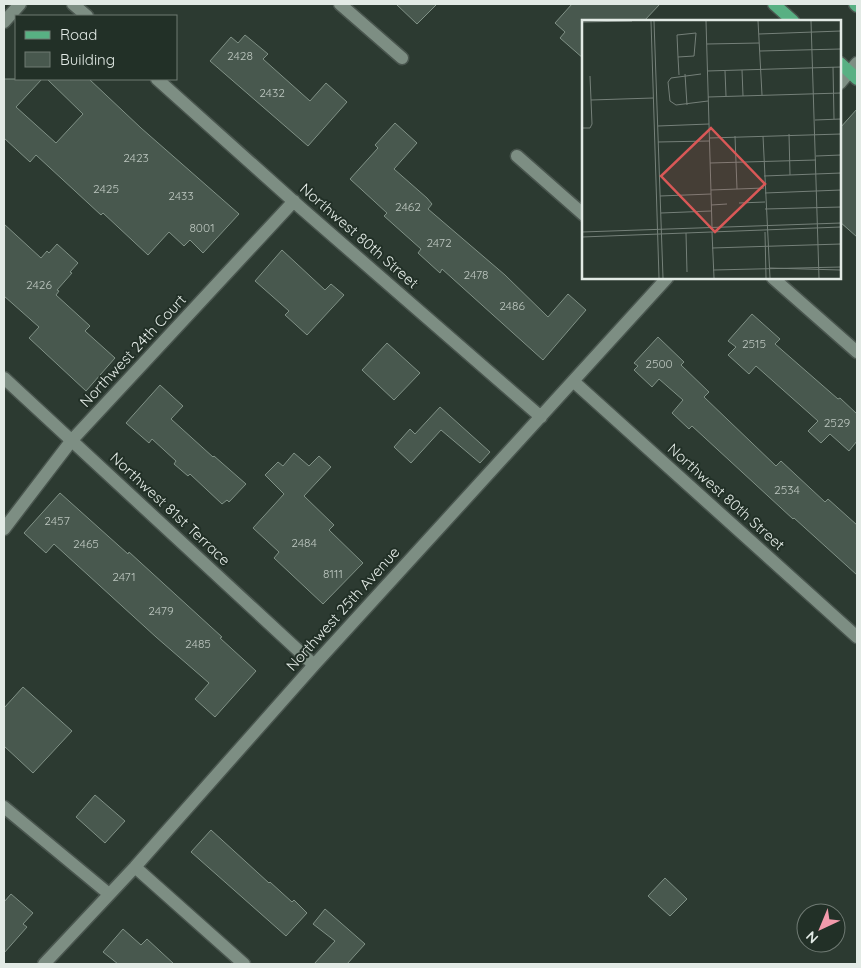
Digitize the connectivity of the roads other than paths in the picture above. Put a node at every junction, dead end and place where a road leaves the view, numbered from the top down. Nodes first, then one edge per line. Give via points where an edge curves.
1 (20, 4) edge
2 (73, 4) edge
3 (340, 4) edge
4 (774, 4) edge
5 (86, 15) edge
6 (793, 20) edge
7 (4, 22) edge
8 (402, 58) dead end
9 (851, 69) edge
10 (158, 80) edge
11 (841, 82) edge
12 (517, 156) dead end
13 (294, 201) junction
14 (582, 213) edge
15 (774, 279) edge
16 (661, 280) edge
17 (857, 352) edge
18 (4, 378) edge
19 (573, 381) junction
20 (541, 417) junction
21 (72, 440) junction
22 (4, 529) edge
23 (857, 637) edge
24 (314, 665) junction
25 (4, 807) edge
26 (134, 867) junction
27 (109, 894) junction
28 (44, 964) edge
29 (244, 964) edge

1 - 7 street
2 - 5 street
3 - 8 street
4 - 6 main road
9 - 11 street
10 - 13 street, Northwest 80th Street
12 - 14 street
13 - 20 street, Northwest 80th Street
13 - 21 street, Northwest 24th Court
15 - 17 street
16 - 19 street, Northwest 25th Avenue
18 - 21 street, Northwest 81st Terrace
19 - 20 street, Northwest 25th Avenue
19 - 23 street, Northwest 80th Street
20 - 24 street, Northwest 25th Avenue
21 - 22 street, Northwest 24th Court
21 - 24 street, Northwest 81st Terrace
24 - 26 street, Northwest 25th Avenue
25 - 27 street
26 - 27 street, Northwest 25th Avenue
26 - 29 street
27 - 28 street, Northwest 25th Avenue

